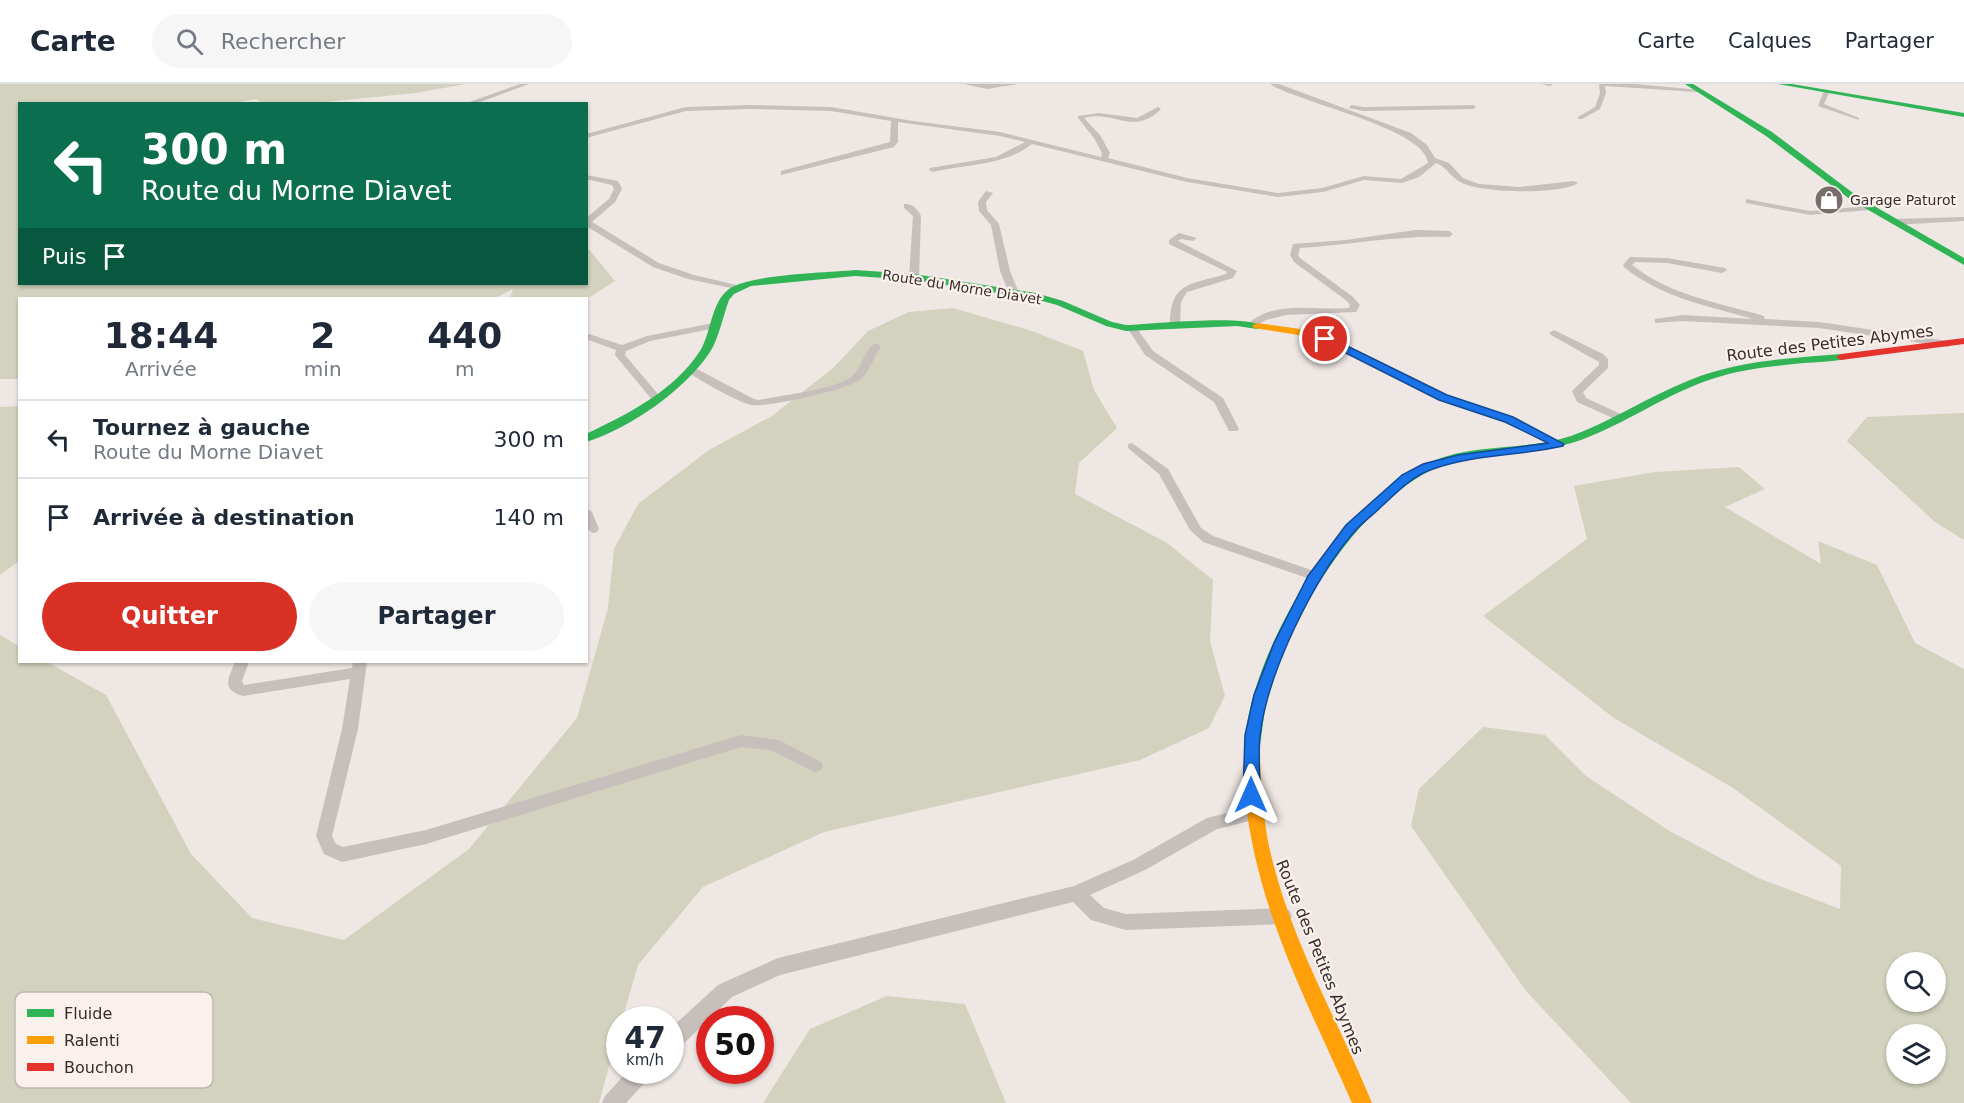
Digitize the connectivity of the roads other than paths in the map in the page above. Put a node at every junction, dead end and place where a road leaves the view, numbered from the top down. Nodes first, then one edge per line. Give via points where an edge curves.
1 (526, 84) edge
2 (967, 84) edge
3 (1015, 84) edge
4 (1273, 84) edge
5 (1544, 84) edge
6 (1550, 84) edge
7 (1604, 84) edge
8 (1781, 84) edge
9 (1692, 87) edge
10 (1826, 93) junction
11 (473, 102) edge
12 (1322, 103) junction
13 (1473, 107) dead end
14 (1158, 108) dead end
15 (1964, 115) edge
16 (1580, 118) dead end
17 (1857, 119) dead end
18 (895, 120) junction
19 (588, 135) edge
20 (1032, 141) junction
21 (1104, 158) junction
22 (1432, 160) junction
23 (933, 170) dead end
24 (783, 173) dead end
25 (588, 177) edge
26 (1574, 183) dead end
27 (989, 193) dead end
28 (1749, 201) dead end
29 (907, 206) dead end
30 (1869, 208) junction
31 (1964, 219) edge
32 (588, 221) edge
33 (1894, 222) junction
34 (588, 224) edge
35 (1449, 234) dead end
36 (1193, 238) dead end
37 (1964, 262) edge
38 (1722, 270) dead end
39 (914, 277) junction
40 (738, 288) junction
41 (1014, 293) junction
42 (1658, 321) dead end
43 (1777, 323) junction
44 (1253, 324) junction
45 (1175, 326) junction
46 (713, 327) junction
47 (1133, 329) junction
48 (1554, 333) dead end
49 (589, 337) dead end
50 (1964, 341) edge
51 (1948, 344) junction
52 (876, 346) dead end
53 (622, 349) junction
54 (691, 370) junction
55 (657, 399) junction
56 (1619, 417) junction
57 (1233, 429) dead end
58 (588, 438) edge
59 (1558, 444) junction
60 (1132, 446) dead end
61 (588, 517) edge
62 (593, 529) dead end
63 (1315, 576) junction
64 (242, 663) edge
65 (359, 667) edge
66 (815, 766) dead end
67 (1252, 814) junction
68 (1077, 893) junction
69 (1283, 916) junction
70 (684, 1030) edge
71 (630, 1084) edge
72 (612, 1103) edge
73 (1362, 1103) edge

1 - 11 street
2 - 3 street
4 - 12 street
5 - 6 street
7 - 9 street
7 - 16 street via 1598,108
8 - 10 main road
9 - 30 main road via 1770,134
10 - 15 main road
10 - 17 street via 1820,105
12 - 13 street via 1364,109
12 - 22 street via 1408,135 1427,149
14 - 21 street via 1152,115 1131,121 1080,117 1104,147
18 - 19 street via 831,109 696,108
18 - 20 street
18 - 24 street via 891,145
20 - 21 street
20 - 23 street via 1007,157
21 - 22 street via 1214,186 1278,195 1323,190 1365,178 1402,181 1429,167
22 - 26 street via 1448,165 1464,182 1488,188
25 - 32 street via 615,183 618,189 612,200
27 - 41 street via 982,202 983,211 995,224
28 - 30 street via 1810,213
29 - 39 street via 917,216
30 - 33 main road
31 - 33 street
33 - 37 main road
34 - 40 street via 661,267
35 - 44 street via 1416,233 1296,246 1297,260 1350,299 1355,305 1353,310 1274,314
36 - 45 street via 1179,236 1172,242 1232,271 1224,279 1184,290 1174,314
38 - 43 street via 1640,258 1627,265 1664,287
39 - 40 main road, Route du Morne Diavet via 839,274 754,282
39 - 41 main road, Route du Morne Diavet
40 - 46 main road via 725,299
41 - 47 main road, Route du Morne Diavet via 1060,303 1110,324
42 - 43 street via 1683,318
43 - 51 street via 1819,325
44 - 45 main road, Route du Morne Diavet
44 - 59 main road, Route du Morne Diavet via 1325,339 1443,397 1509,420
45 - 47 main road, Route du Morne Diavet
46 - 53 street via 647,339
46 - 54 main road via 706,350
47 - 57 street via 1149,353 1219,400
48 - 56 street via 1604,361 1604,366 1577,395
49 - 53 street
50 - 51 main road, Route des Petites Abymes
51 - 56 main road, Route des Petites Abymes via 1737,369 1695,381
52 - 54 street via 858,377 850,382 766,402 752,402
53 - 55 street via 620,355
54 - 55 main road
55 - 58 main road
56 - 59 main road, Route des Petites Abymes
59 - 63 main road, Route des Petites Abymes via 1427,466 1351,528
60 - 63 street via 1164,472 1196,530 1208,539
61 - 62 street
63 - 67 main road, Route des Petites Abymes via 1262,695 1252,735
64 - 65 street via 235,681 236,688 243,691
65 - 66 street via 350,729 324,836 330,849 342,855 426,837 741,741 773,744
67 - 68 street via 1213,823 1139,865
67 - 69 main road, Route des Petites Abymes
68 - 69 street via 1101,918 1126,922
68 - 70 street via 777,967 725,991
69 - 73 main road, Route des Petites Abymes
71 - 72 street

